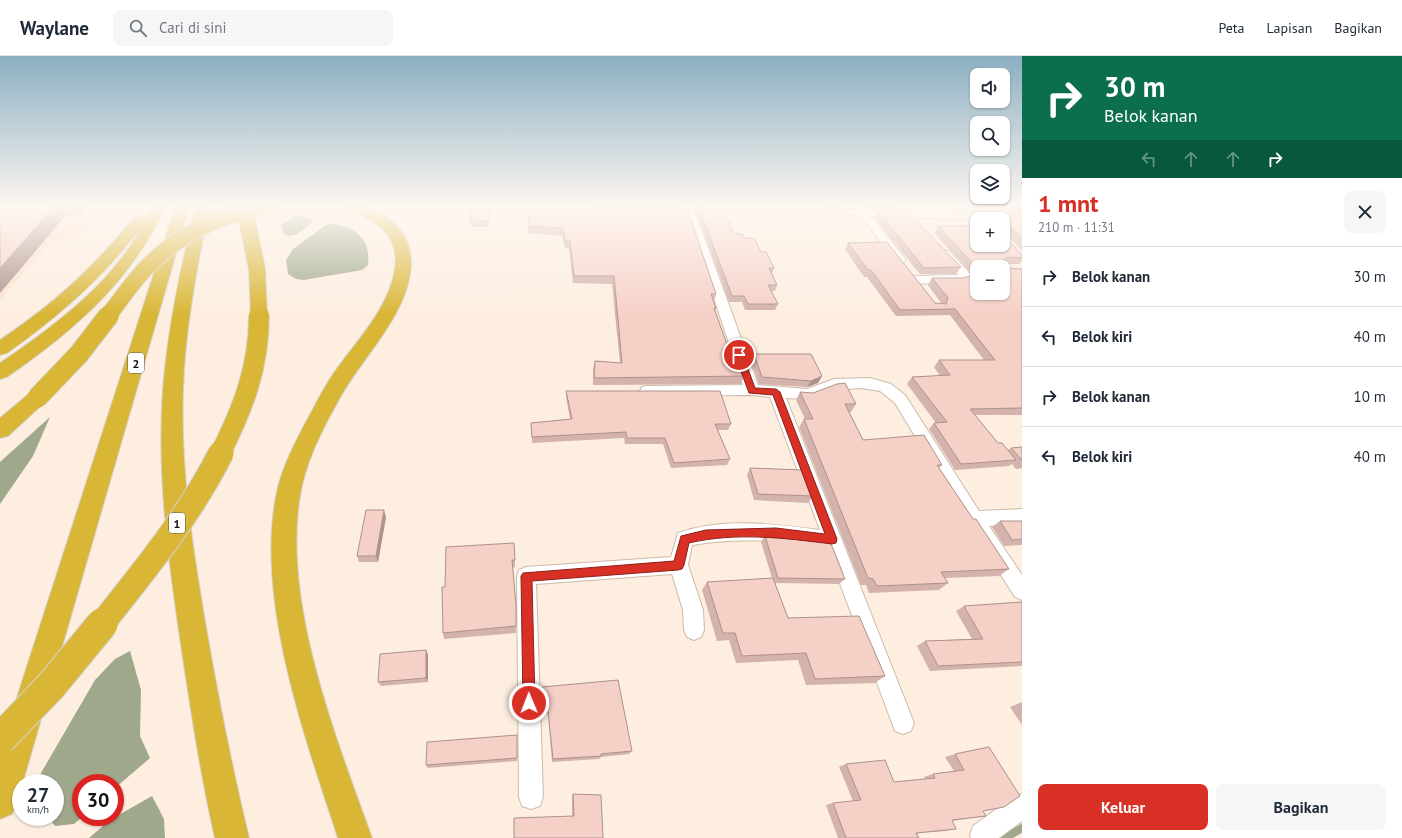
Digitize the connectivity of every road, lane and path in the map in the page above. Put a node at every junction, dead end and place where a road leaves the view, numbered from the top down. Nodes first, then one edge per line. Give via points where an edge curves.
1 (123, 241) edge
2 (141, 241) edge
3 (172, 241) edge
4 (174, 241) edge
5 (195, 241) edge
6 (252, 241) edge
7 (400, 241) edge
8 (700, 241) edge
9 (886, 241) edge
10 (939, 247) edge
11 (959, 268) junction
12 (970, 268) edge
13 (915, 280) junction
14 (924, 291) edge
15 (0, 349) edge
16 (0, 372) edge
17 (752, 390) junction
18 (636, 391) edge
19 (776, 392) junction
20 (0, 430) edge
21 (1022, 517) edge
22 (974, 519) junction
23 (832, 539) junction
24 (678, 565) junction
25 (1022, 591) edge
26 (694, 630) dead end
27 (903, 723) dead end
28 (0, 739) edge
29 (531, 797) dead end
30 (0, 802) edge
31 (1022, 806) edge
32 (982, 835) dead end
33 (232, 838) edge
34 (355, 838) edge

1 - 15 highway via 95,272 47,315
2 - 16 highway via 98,294 50,335
3 - 30 highway, 2, bridge
4 - 20 highway, bridge via 134,281 65,370
5 - 33 highway, 1 via 181,310 173,390 175,500 183,574 201,685
6 - 28 highway, bridge via 260,297 254,369 238,418 222,451 174,531 104,622 60,675
7 - 34 highway via 403,266 400,283 382,319 328,399 294,471 288,496 284,541 289,605 305,683
8 - 17 street
9 - 13 street
10 - 11 street
11 - 12 street
11 - 13 street via 967,278
13 - 14 street
17 - 18 street
17 - 19 street
19 - 22 street via 808,394 834,384 874,384 887,387 900,399
19 - 23 street
21 - 22 street
22 - 25 street
23 - 24 street via 776,532 706,534 684,539
23 - 27 street
24 - 26 street via 693,610
24 - 29 street via 526,576
31 - 32 street

